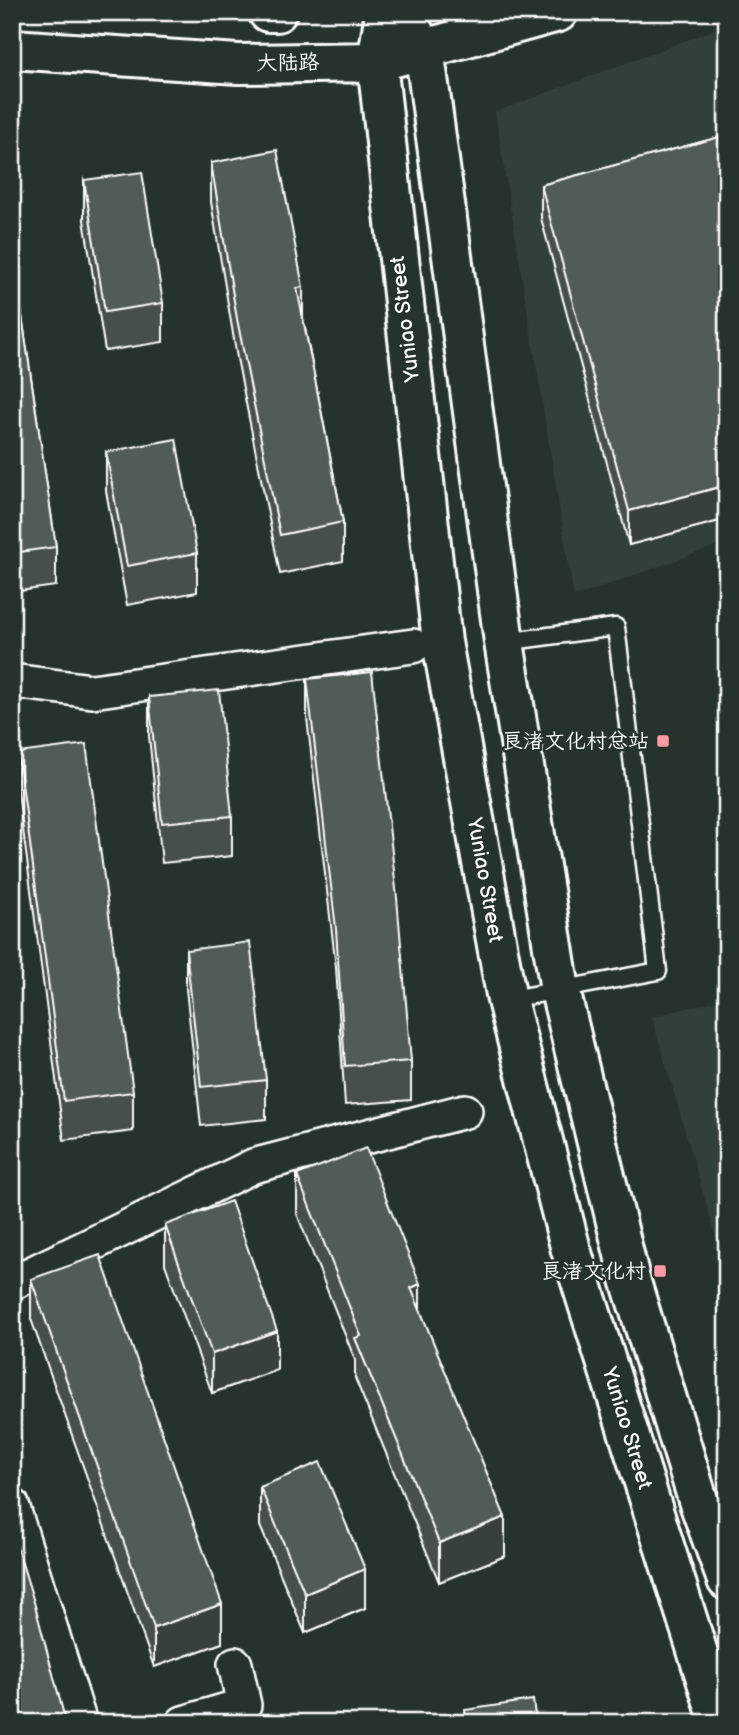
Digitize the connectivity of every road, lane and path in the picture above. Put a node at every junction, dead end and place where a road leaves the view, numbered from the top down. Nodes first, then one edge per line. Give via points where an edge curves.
1 (268, 12) edge
2 (276, 12) edge
3 (386, 12) edge
4 (400, 12) edge
5 (558, 12) edge
6 (424, 48) junction
7 (12, 49) edge
8 (377, 61) junction
9 (504, 642) junction
10 (414, 646) dead end
11 (12, 681) edge
12 (560, 990) junction
13 (506, 1000) junction
14 (465, 1111) dead end
15 (12, 1283) edge
16 (12, 1504) edge
17 (727, 1580) edge
18 (235, 1664) dead end
19 (80, 1723) edge
20 (183, 1723) edge
21 (720, 1723) edge

1 - 2 main road
3 - 8 main road, Yuniao Street
4 - 6 main road
5 - 6 main road, 大陆路
6 - 8 main road, 大陆路
6 - 9 main road
7 - 8 main road, 大陆路 via 238,64
8 - 13 main road, Yuniao Street via 442,642
9 - 12 main road
9 - 12 lane via 616,627 658,971
10 - 11 street via 92,691
12 - 13 lane
12 - 17 main road via 630,1279
13 - 21 main road, Yuniao Street via 571,1250
14 - 15 street via 253,1166
16 - 19 street
18 - 20 street via 244,1705

